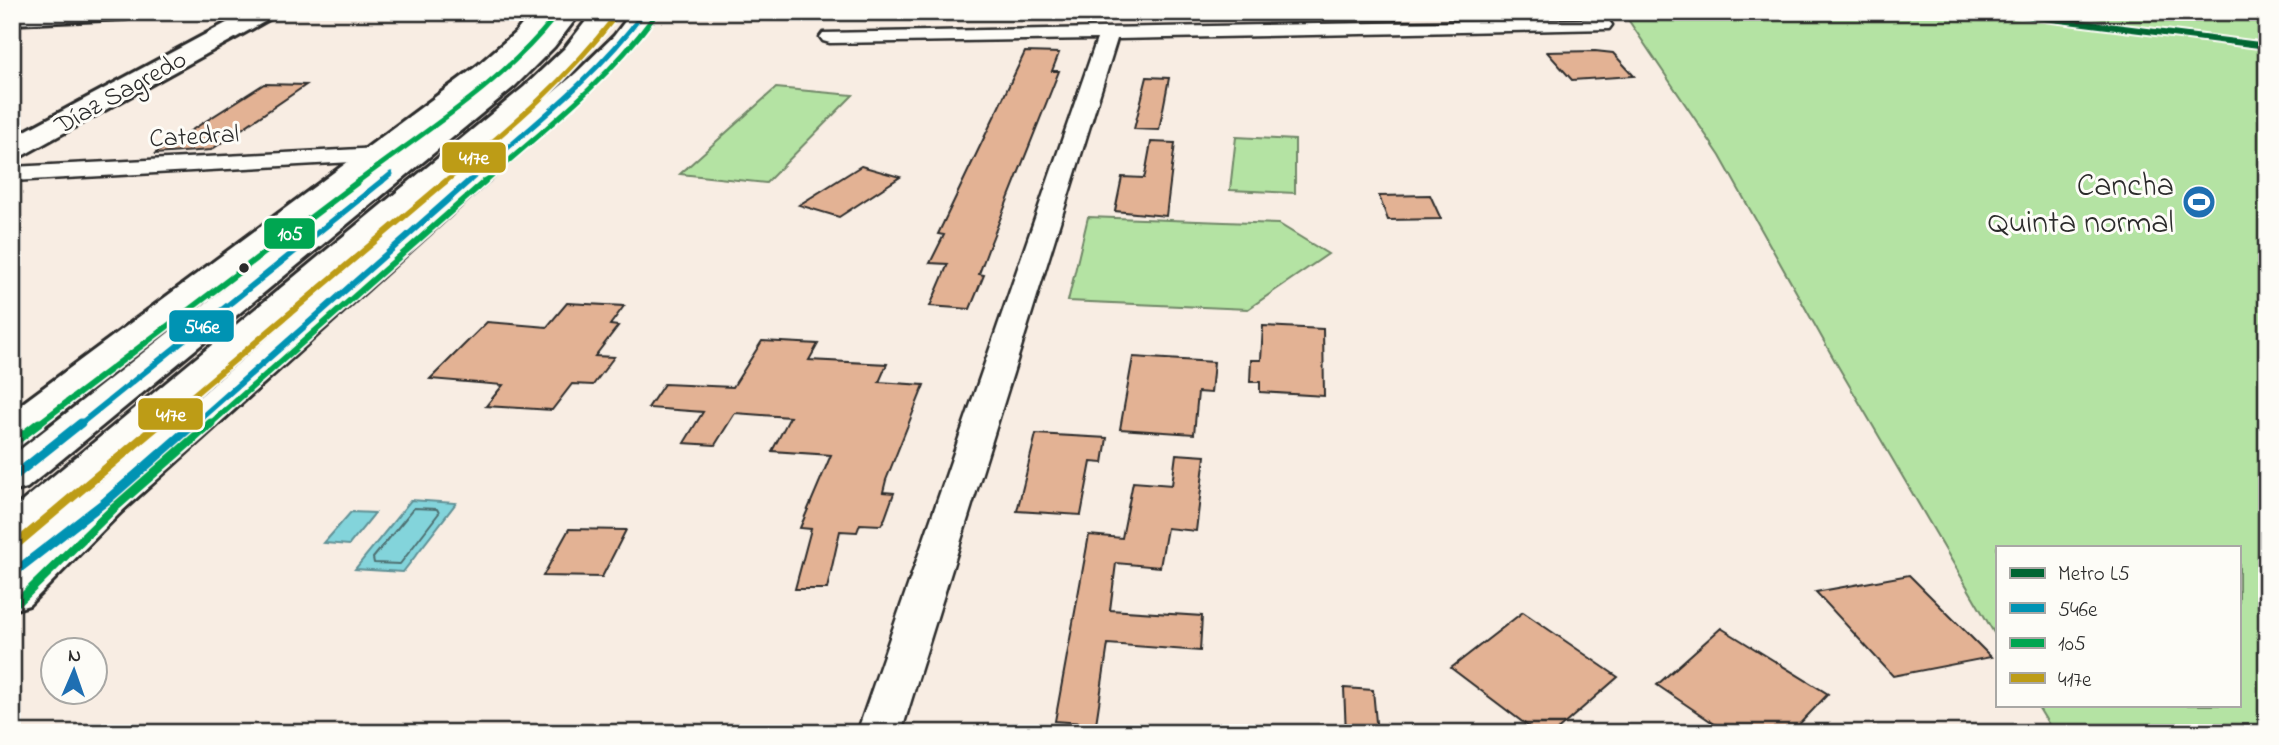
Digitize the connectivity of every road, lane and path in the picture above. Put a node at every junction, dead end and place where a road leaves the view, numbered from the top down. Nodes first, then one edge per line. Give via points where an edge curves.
1 (125, 12) edge
2 (265, 12) edge
3 (545, 12) edge
4 (569, 12) edge
5 (606, 12) edge
6 (644, 12) edge
7 (12, 17) edge
8 (1601, 25) dead end
9 (1126, 26) edge
10 (830, 37) dead end
11 (12, 150) edge
12 (379, 155) junction
13 (12, 174) edge
14 (12, 431) edge
15 (12, 478) edge
16 (106, 501) junction
17 (12, 534) edge
18 (12, 574) edge
19 (12, 593) edge
20 (879, 733) edge

1 - 7 main road
2 - 11 main road, Díaz Sagredo
3 - 12 main road via 496,63
4 - 15 main road via 498,87
5 - 17 main road via 534,93
6 - 16 main road via 585,79
8 - 9 street
9 - 10 street
9 - 20 street
12 - 13 street, Catedral
12 - 14 main road
16 - 18 main road
16 - 19 main road

